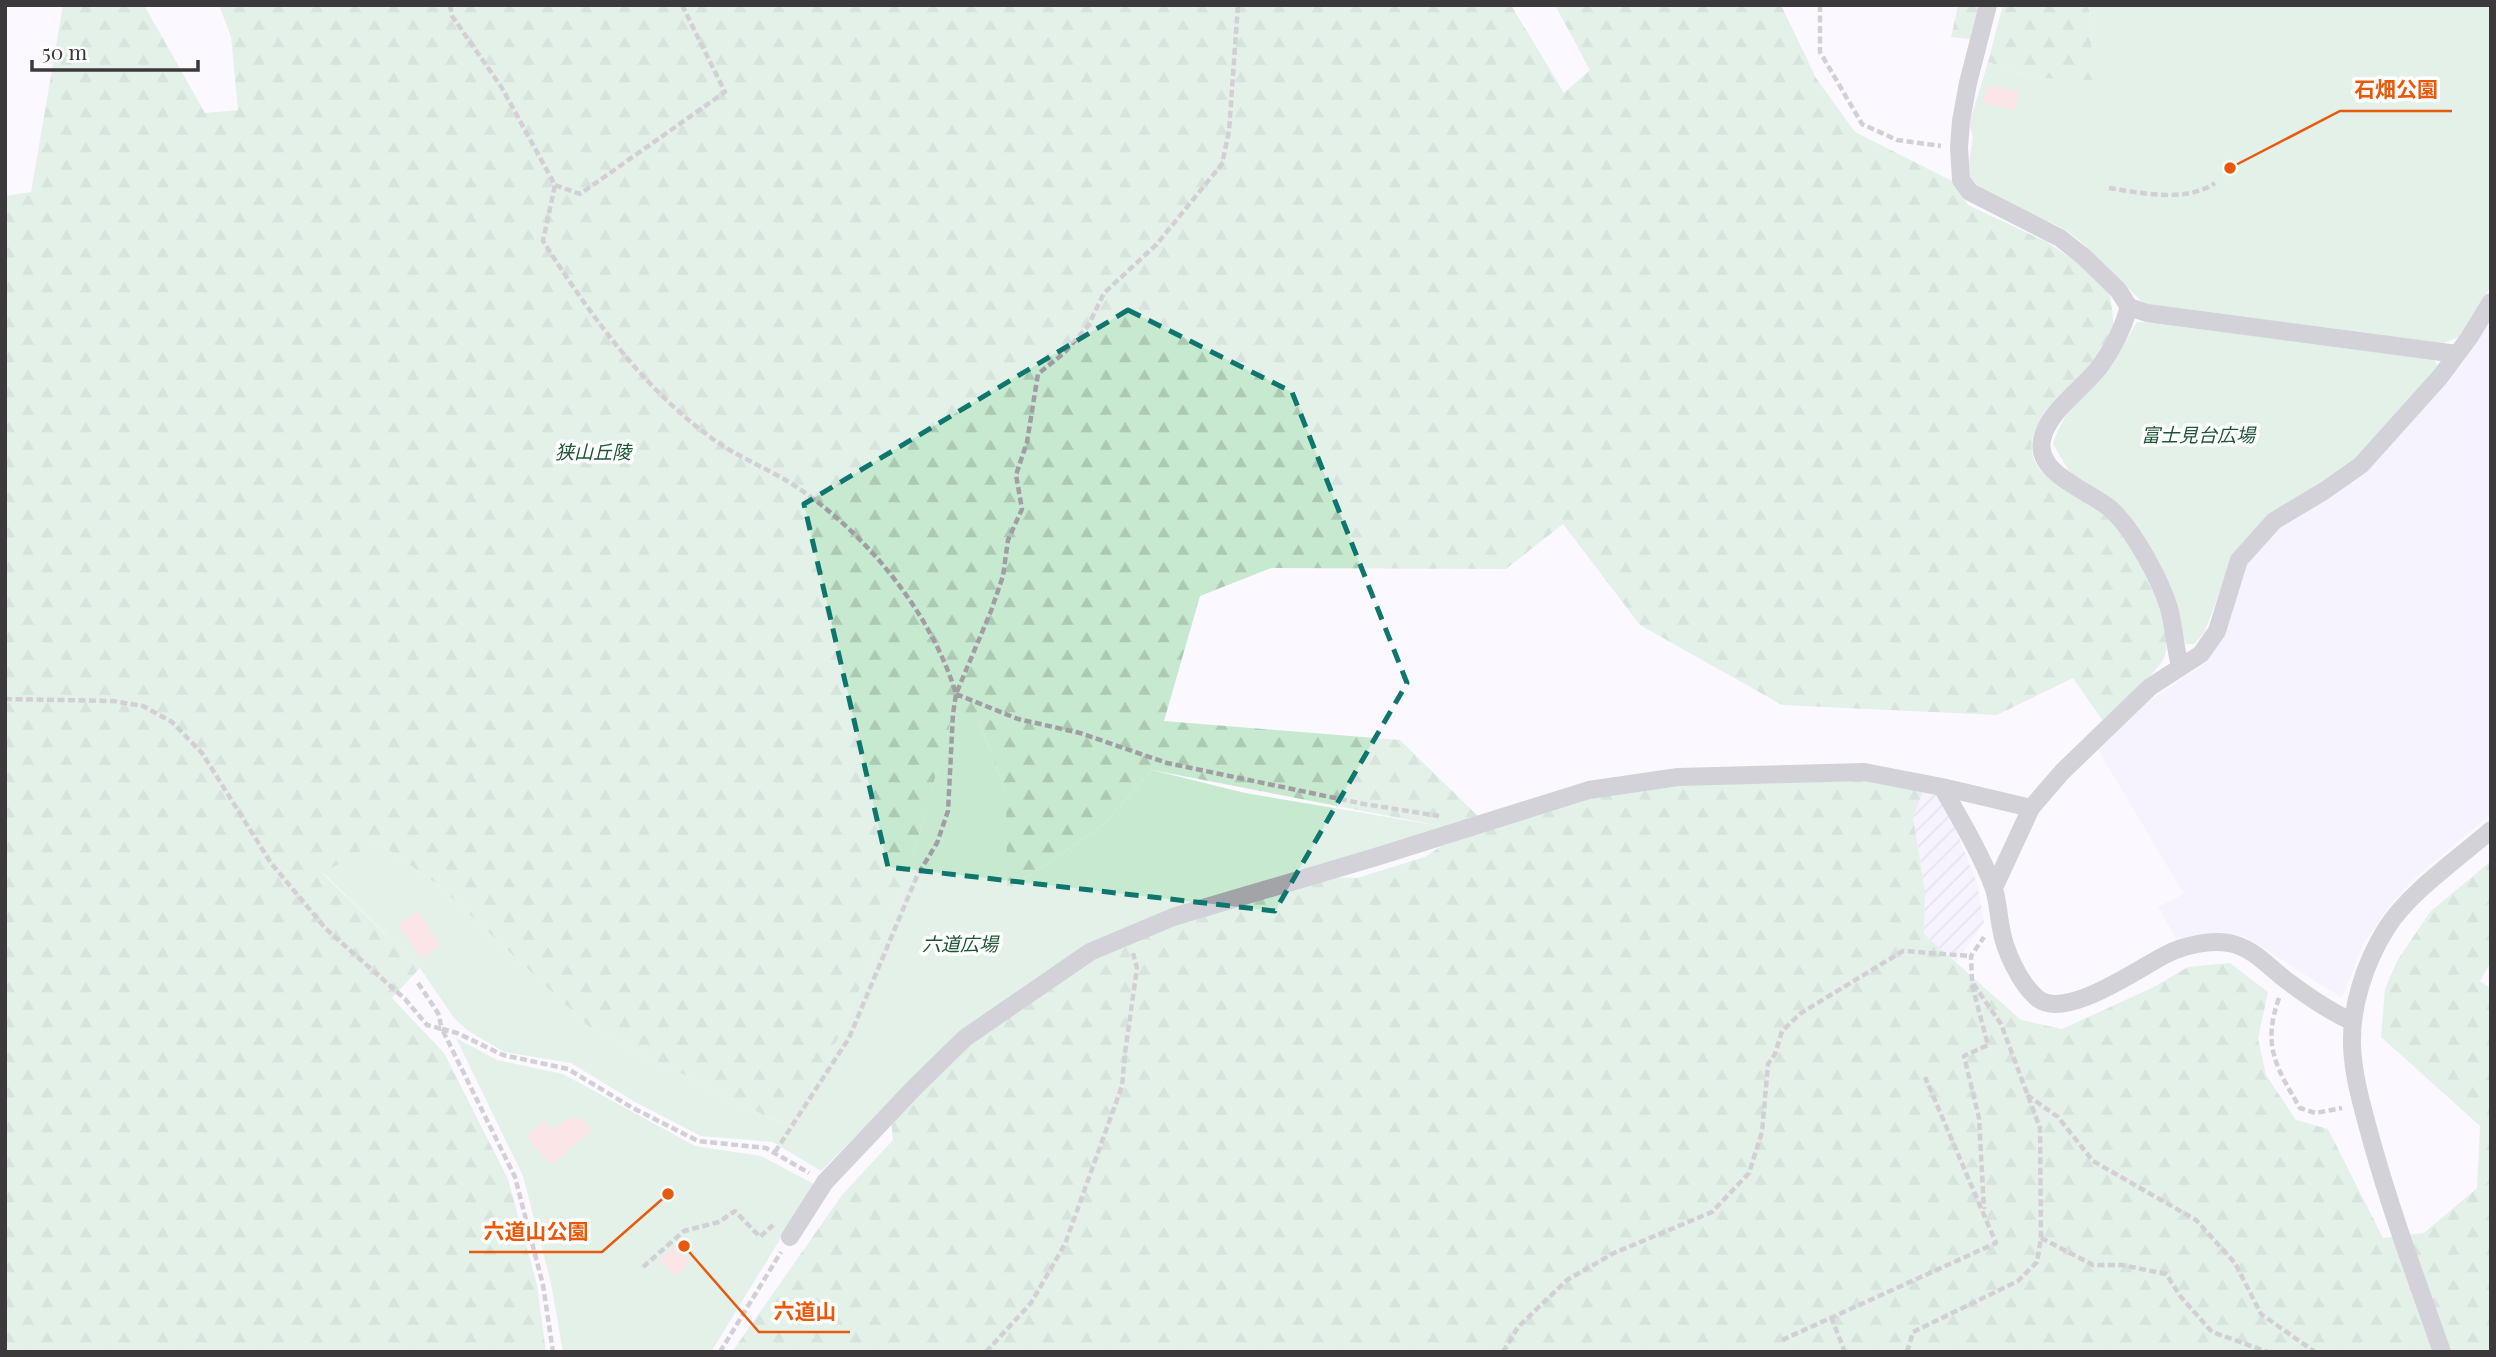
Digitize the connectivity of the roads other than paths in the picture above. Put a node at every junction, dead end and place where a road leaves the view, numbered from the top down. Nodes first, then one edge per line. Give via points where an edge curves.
1 (1988, 5) edge
2 (2491, 302) edge
3 (2129, 307) junction
4 (2457, 354) junction
5 (2180, 666) junction
6 (1942, 787) junction
7 (2032, 808) junction
8 (2491, 830) edge
9 (1994, 888) junction
10 (2353, 1022) junction
11 (790, 1237) road end
12 (2442, 1352) edge

1 - 3 street via 1968,83 1959,147 1961,180 1970,192 2060,238 2118,290
2 - 4 street
3 - 4 street
3 - 5 street via 2123,329 2100,366 2049,422 2041,451 2058,475 2113,512 2150,565 2169,608
4 - 5 street via 2361,466 2274,521 2239,560 2217,631 2201,654
5 - 7 street via 2150,687 2062,772
6 - 7 street
6 - 9 street
6 - 11 street via 1864,772 1678,777 1589,790 1173,917 1090,952 965,1038 825,1182
7 - 9 street
8 - 10 street via 2406,904 2387,927 2365,972
9 - 10 street via 2001,932 2018,973 2046,1003 2089,996 2168,953 2210,942 2227,943 2249,950 2289,982
10 - 12 street via 2353,1060 2361,1102 2396,1224

